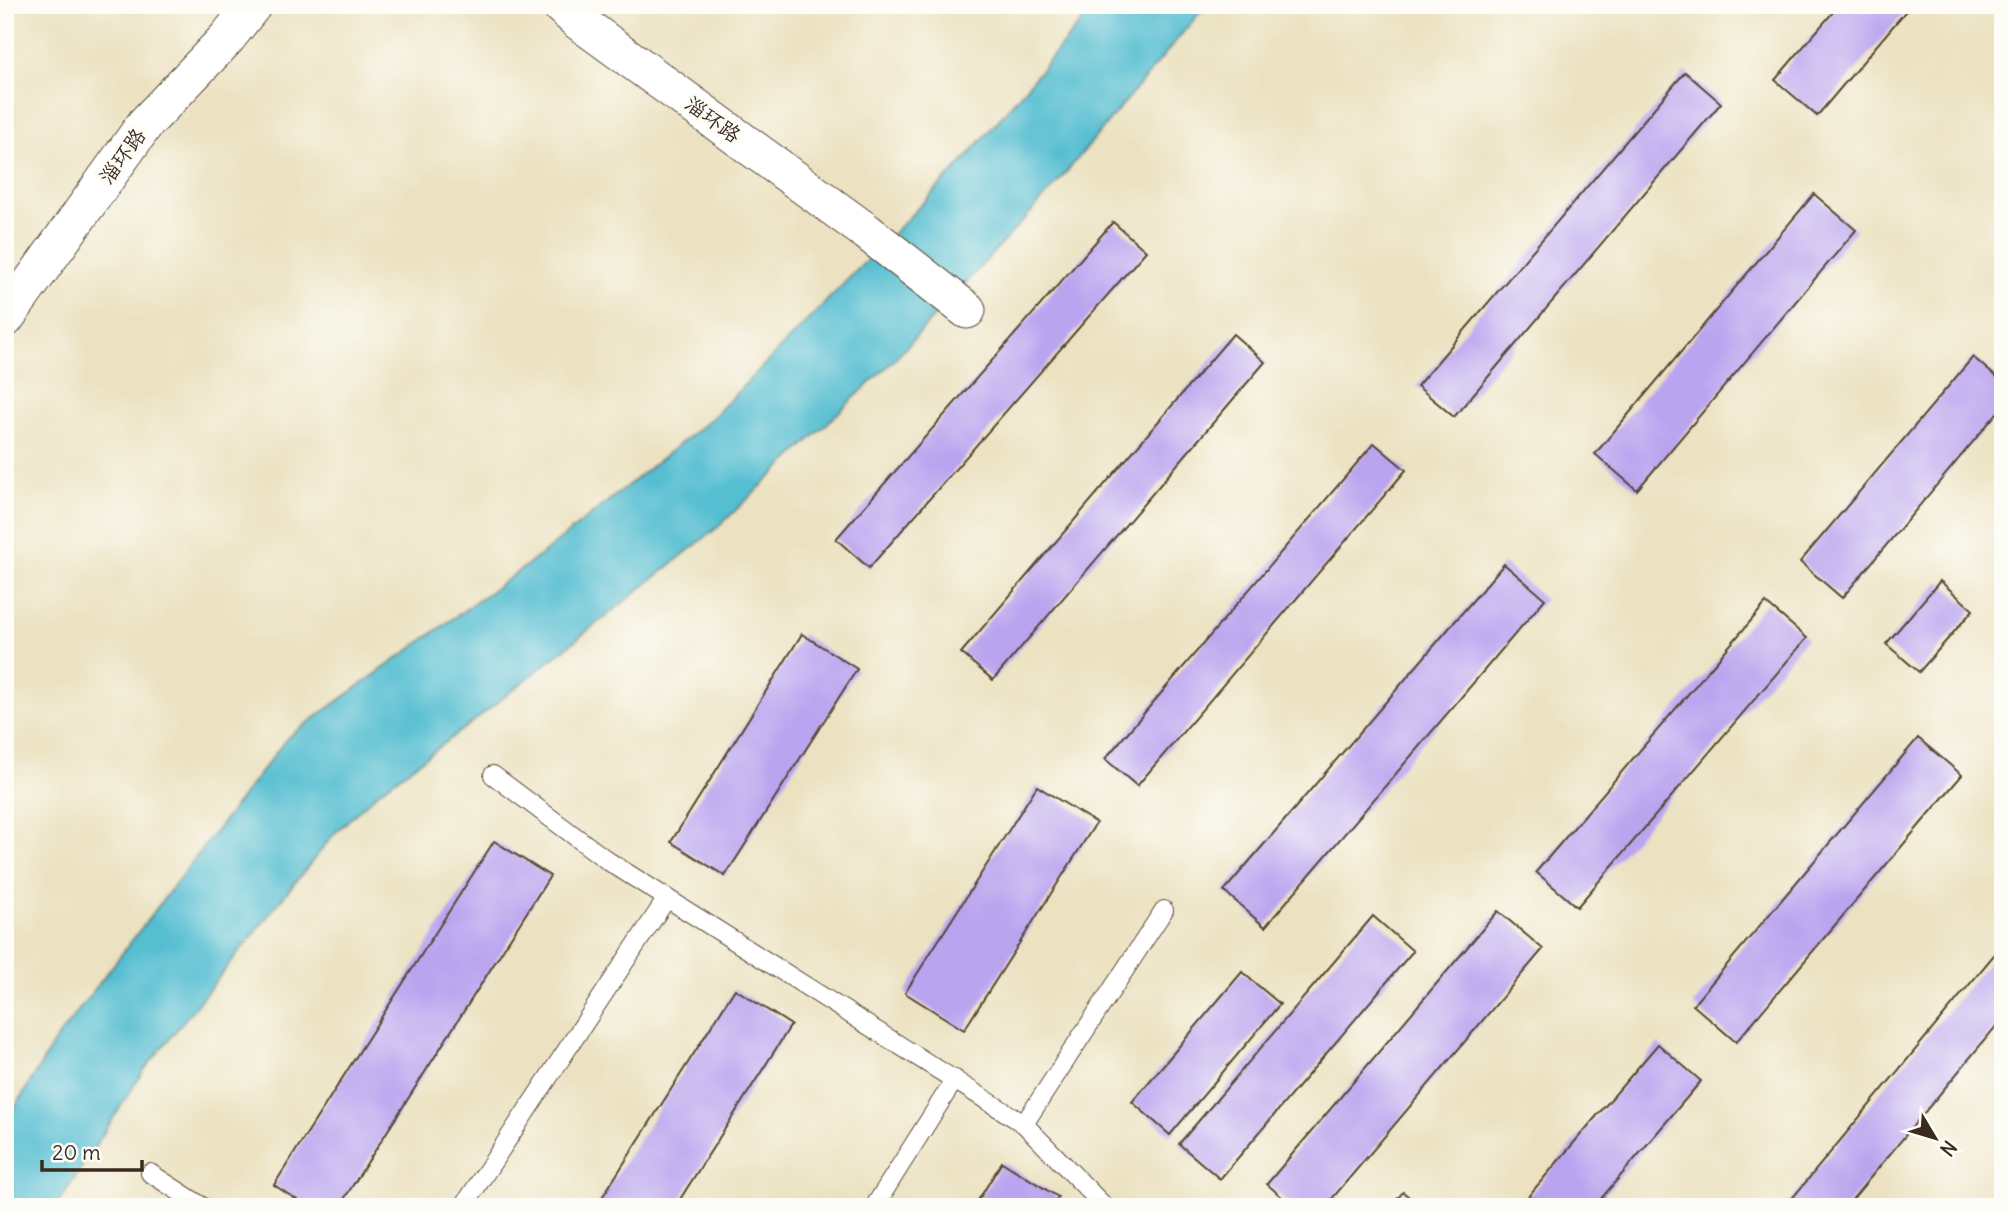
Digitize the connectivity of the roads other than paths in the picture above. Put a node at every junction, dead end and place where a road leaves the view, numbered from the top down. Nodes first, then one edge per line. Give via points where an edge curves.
1 (253, 5) edge
2 (560, 5) edge
3 (967, 310) dead end
4 (5, 319) edge
5 (493, 775) dead end
6 (667, 898) junction
7 (1164, 910) dead end
8 (955, 1079) junction
9 (1024, 1124) junction
10 (150, 1173) dead end
11 (203, 1207) edge
12 (463, 1207) edge
13 (874, 1207) edge
14 (1105, 1207) edge

1 - 4 street, 淄环路 via 145,124
2 - 3 street, 淄环路
5 - 6 lane via 608,861
6 - 8 lane
6 - 12 lane
7 - 9 lane
8 - 9 lane
8 - 13 lane
9 - 14 lane
10 - 11 lane

